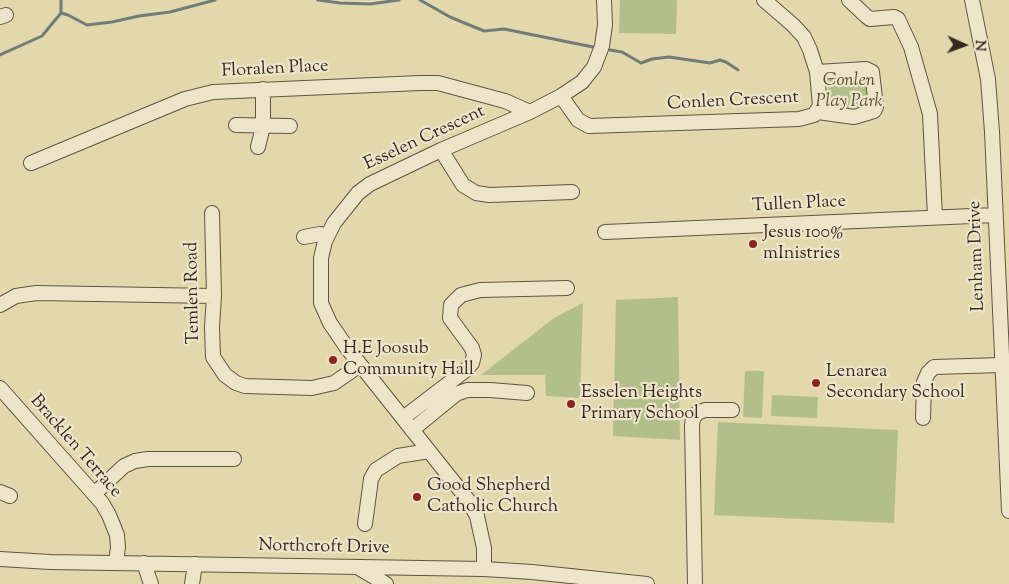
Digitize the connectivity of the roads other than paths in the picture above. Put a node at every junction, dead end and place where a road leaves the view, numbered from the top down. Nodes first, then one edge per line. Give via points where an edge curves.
1 (604, 0) edge
2 (764, 0) edge
3 (849, 0) edge
4 (972, 0) edge
5 (817, 72) junction
6 (263, 89) junction
7 (561, 96) junction
8 (530, 112) junction
9 (818, 112) junction
10 (236, 124) dead end
11 (263, 126) junction
12 (290, 126) dead end
13 (258, 147) dead end
14 (442, 150) junction
15 (31, 163) dead end
16 (572, 192) dead end
17 (212, 214) dead end
18 (995, 215) junction
19 (935, 217) junction
20 (605, 232) dead end
21 (328, 236) junction
22 (304, 237) dead end
23 (567, 288) dead end
24 (214, 296) junction
25 (0, 305) edge
26 (360, 365) junction
27 (1002, 365) junction
28 (0, 388) edge
29 (527, 393) dead end
30 (732, 410) dead end
31 (403, 418) junction
32 (923, 418) dead end
33 (412, 430) junction
34 (429, 451) junction
35 (234, 459) dead end
36 (94, 494) junction
37 (1009, 511) edge
38 (365, 524) dead end
39 (0, 559) edge
40 (116, 563) junction
41 (144, 563) junction
42 (195, 564) junction
43 (358, 567) junction
44 (484, 569) junction
45 (151, 584) edge
46 (192, 584) edge
47 (386, 584) edge
48 (647, 584) edge
49 (695, 584) edge

1 - 7 street, Esselen Crescent via 602,46 594,67 582,82
2 - 5 street, Conlen Crescent via 804,37
3 - 19 street via 870,19 898,19 911,47 930,114
4 - 18 street, Lenham Drive via 988,79
5 - 9 street, Conlen Crescent
5 - 9 street via 866,69 872,72 876,107 874,111 854,117
6 - 8 street, Floralen Place via 438,83 505,101
6 - 11 street
6 - 15 street, Floralen Place via 213,92 185,99
7 - 8 street, Esselen Crescent
7 - 9 street, Conlen Crescent via 578,120 589,126 799,119
8 - 14 street, Esselen Crescent
10 - 11 street
11 - 12 street
11 - 13 street
14 - 16 street via 463,185 476,193
14 - 21 street, Esselen Crescent via 370,184 358,193
17 - 24 street, Temlen Road
18 - 19 street, Tullen Place
18 - 27 street, Lenham Drive
19 - 20 street, Tullen Place
21 - 22 street
21 - 26 street, Esselen Crescent via 321,258 321,303 330,323
23 - 31 street via 480,290 462,294 451,305 450,318 472,348 472,363
24 - 25 street via 36,293 16,296
24 - 26 street, Temlen Road via 214,357 225,375 236,383 257,387 312,388 334,383
26 - 31 street, Esselen Crescent
27 - 32 street via 934,367 924,382
27 - 37 street, Lenham Drive
28 - 36 street, Bracklen Terrace
29 - 33 street via 467,390 456,394
30 - 49 street via 705,410 696,413 693,419
31 - 33 street, Esselen Crescent
33 - 34 street, Esselen Crescent
34 - 38 street via 398,456 376,470 371,479
34 - 44 street, Esselen Crescent via 477,516 484,548
35 - 36 street via 148,458 135,461 124,466
36 - 40 street, Bracklen Terrace via 110,515 117,535
39 - 40 street, Northcroft Drive
40 - 41 street, Northcroft Drive
41 - 42 street, Northcroft Drive
41 - 45 street
42 - 43 street, Northcroft Drive
42 - 46 street
43 - 44 street, Northcroft Drive
43 - 47 street
44 - 48 street, Northcroft Drive

